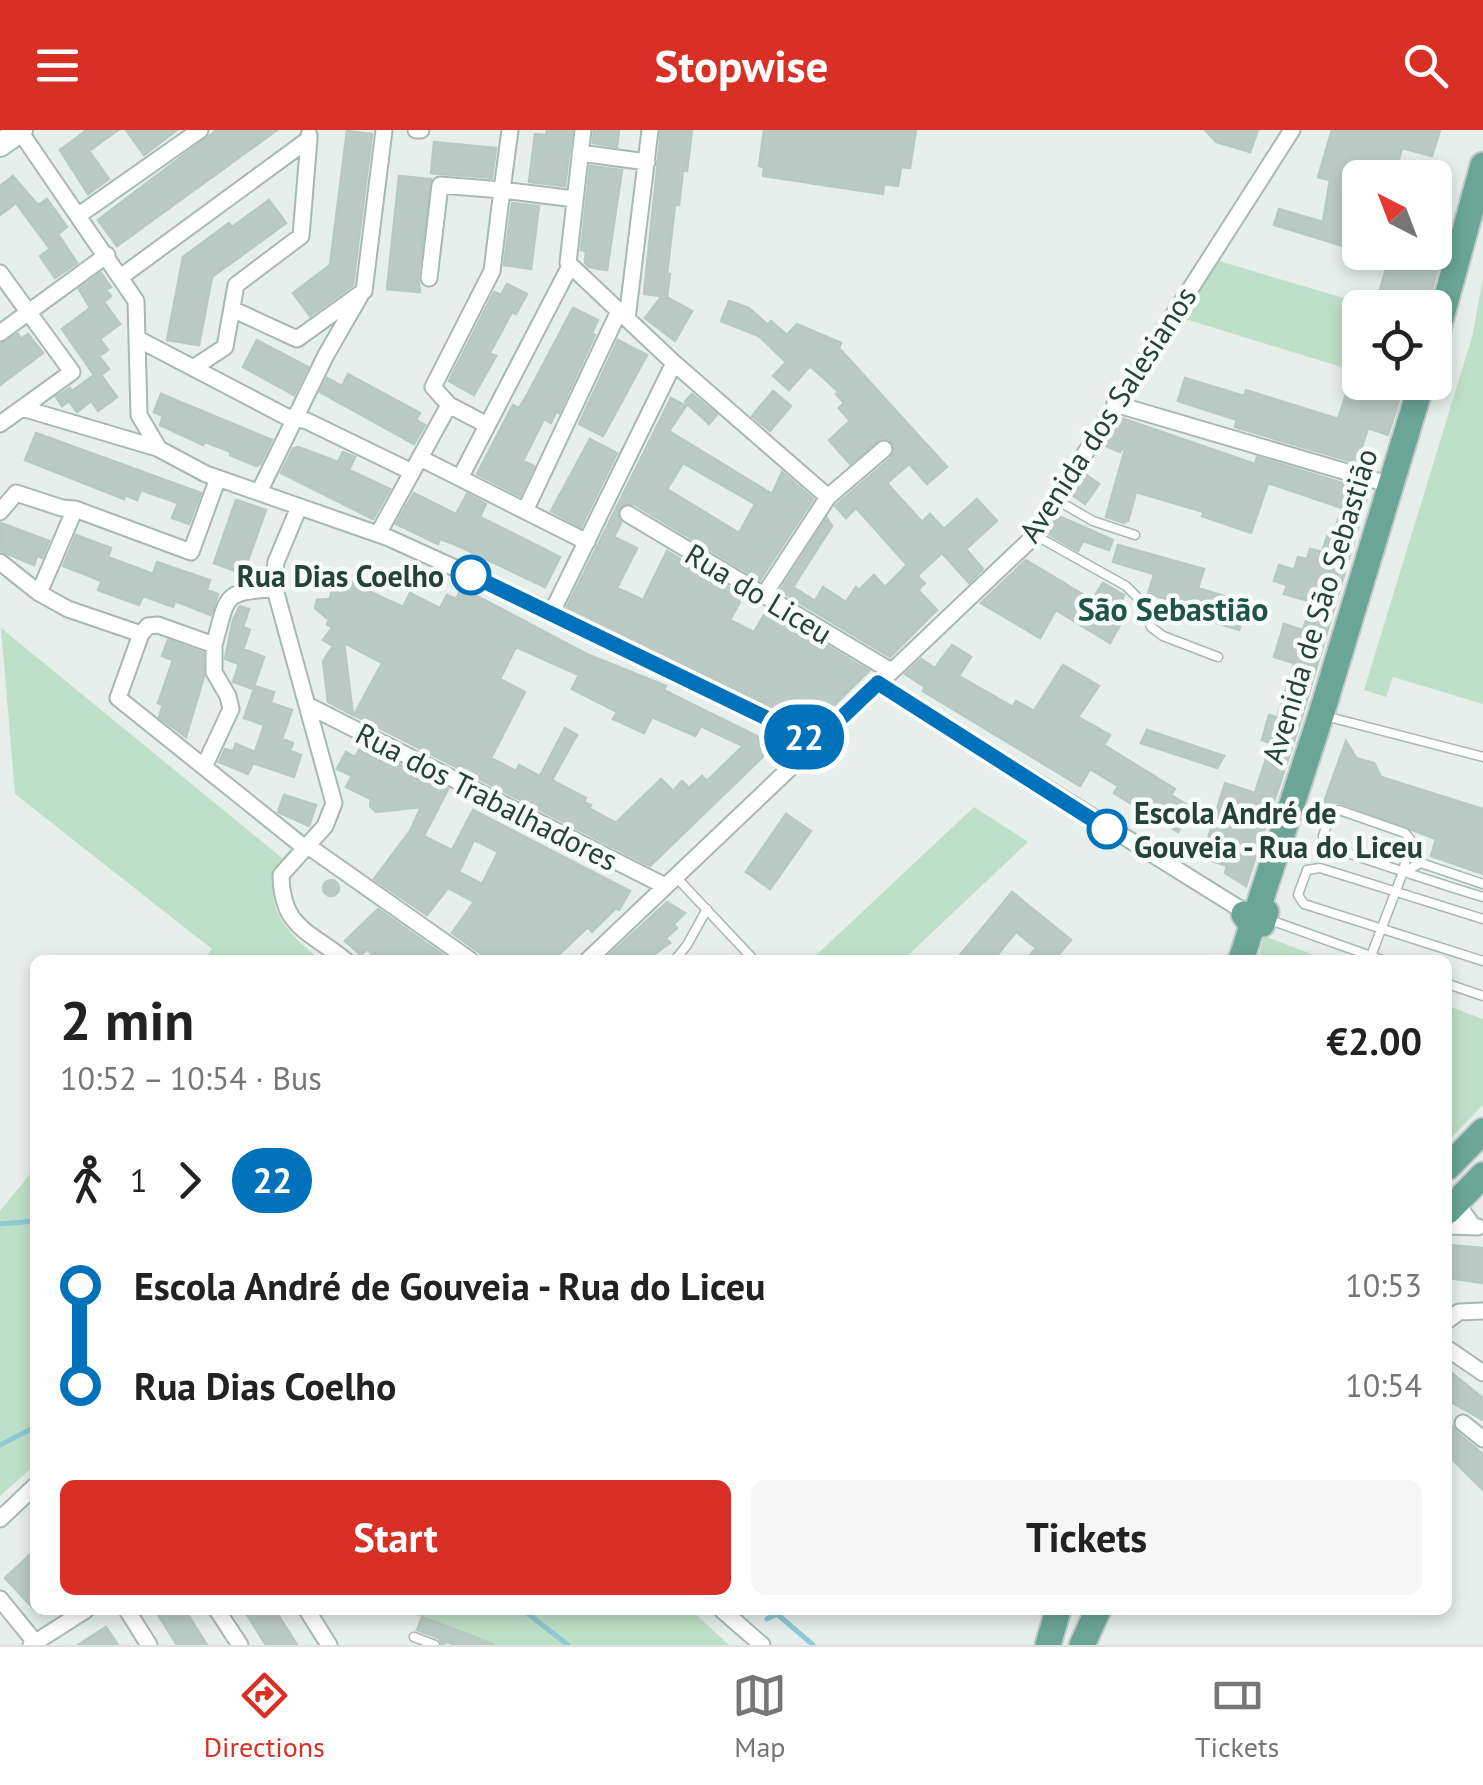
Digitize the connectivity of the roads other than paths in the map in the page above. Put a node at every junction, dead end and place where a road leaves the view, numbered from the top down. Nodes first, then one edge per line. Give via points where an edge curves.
1 (20, 130) edge
2 (200, 130) edge
3 (384, 130) edge
4 (510, 130) edge
5 (583, 130) edge
6 (650, 130) edge
7 (1292, 130) edge
8 (309, 134) edge
9 (0, 145) edge
10 (580, 152) junction
11 (647, 162) junction
12 (1483, 165) edge
13 (502, 190) junction
14 (575, 199) junction
15 (79, 215) junction
16 (107, 255) junction
17 (570, 266) junction
18 (0, 273) edge
19 (122, 276) junction
20 (428, 278) dead end
21 (364, 290) junction
22 (1449, 290) edge
23 (232, 309) junction
24 (28, 312) junction
25 (623, 315) junction
26 (0, 332) edge
27 (138, 340) junction
28 (674, 363) junction
29 (193, 368) junction
30 (1417, 400) edge
31 (1115, 404) junction
32 (449, 405) junction
33 (22, 408) junction
34 (295, 420) junction
35 (0, 424) edge
36 (487, 425) junction
37 (159, 448) junction
38 (884, 449) dead end
39 (416, 465) junction
40 (218, 478) junction
41 (460, 478) junction
42 (1391, 485) junction
43 (259, 492) junction
44 (828, 497) junction
45 (1055, 499) junction
46 (299, 507) junction
47 (75, 508) junction
48 (525, 511) junction
49 (0, 512) edge
50 (628, 514) dead end
51 (378, 534) junction
52 (1033, 534) junction
53 (1136, 535) dead end
54 (586, 542) junction
55 (0, 562) edge
56 (274, 589) junction
57 (39, 593) junction
58 (764, 595) junction
59 (552, 612) junction
60 (141, 634) junction
61 (214, 644) junction
62 (1218, 657) dead end
63 (885, 677) junction
64 (309, 706) junction
65 (1321, 715) junction
66 (816, 742) junction
67 (1483, 756) edge
68 (204, 766) junction
69 (302, 851) junction
70 (1404, 872) junction
71 (670, 881) junction
72 (1483, 884) edge
73 (1396, 892) junction
74 (1483, 897) edge
75 (707, 910) junction
76 (1255, 915) junction
77 (1483, 920) edge
78 (1382, 928) junction
79 (338, 955) edge
80 (462, 955) edge
81 (593, 955) edge
82 (679, 955) edge
83 (749, 955) edge
84 (1243, 955) edge
85 (1368, 955) edge
86 (1371, 955) edge
87 (1483, 961) edge
88 (1452, 985) edge
89 (1483, 996) edge
90 (1483, 1131) edge
91 (1452, 1163) edge
92 (1476, 1182) edge
93 (1452, 1207) edge
94 (1452, 1226) edge
95 (1478, 1227) edge
96 (1483, 1312) edge
97 (1452, 1317) edge
98 (1452, 1352) edge
99 (1483, 1373) edge
100 (1463, 1422) dead end
101 (1483, 1438) edge
102 (30, 1491) edge
103 (0, 1519) edge
104 (0, 1599) edge
105 (80, 1615) edge
106 (129, 1615) edge
107 (221, 1615) edge
108 (309, 1615) edge
109 (734, 1615) edge
110 (1057, 1615) edge
111 (1096, 1615) edge
112 (414, 1637) dead end
113 (55, 1638) edge
114 (33, 1644) edge
115 (149, 1645) edge
116 (240, 1645) edge
117 (329, 1645) edge
118 (435, 1645) edge
119 (762, 1645) edge
120 (1048, 1645) edge
121 (1082, 1645) edge

1 - 9 street
1 - 15 street
2 - 15 street
3 - 21 street
4 - 13 street
5 - 10 street
6 - 11 street
7 - 31 street, Avenida dos Salesianos
8 - 19 street
8 - 23 street via 301,236 236,286
10 - 11 street
10 - 14 street
11 - 25 street
12 - 22 main road
13 - 14 street
13 - 20 street via 440,184
13 - 32 street via 492,271 433,388
14 - 17 street
15 - 16 street
16 - 19 street
16 - 24 street
17 - 25 street
17 - 36 street
18 - 24 street
19 - 27 street via 138,309
21 - 23 street via 297,339
21 - 34 street
23 - 29 street via 225,347
24 - 26 street
24 - 33 street via 72,372
25 - 28 street
25 - 48 street
27 - 29 street
27 - 37 street via 139,415
28 - 44 street
28 - 54 street
29 - 34 street
30 - 42 main road, Avenida de São Sebastião
31 - 42 street
31 - 45 street, Avenida dos Salesianos
32 - 36 street
32 - 39 street
33 - 35 street
33 - 37 street
34 - 39 street
34 - 43 street
36 - 41 street
37 - 40 street
38 - 44 street
39 - 41 street
39 - 51 street
40 - 43 street
40 - 47 street via 190,552
41 - 48 street
42 - 65 main road, Avenida de São Sebastião
43 - 46 street
44 - 58 street
45 - 52 street, Avenida dos Salesianos
45 - 53 lane via 1092,521
46 - 51 street
46 - 56 street via 276,562
47 - 49 street via 16,493
47 - 57 street
48 - 54 street
50 - 58 street, Rua do Liceu
51 - 59 street
52 - 62 lane via 1126,586 1140,600 1150,627 1163,636
52 - 63 street, Avenida dos Salesianos
54 - 59 street
55 - 57 street
56 - 61 street via 240,590 227,602
56 - 64 street
57 - 60 street
58 - 63 street, Rua do Liceu
59 - 66 street
60 - 61 street via 158,625
60 - 68 street via 118,698
61 - 68 street via 214,672 230,709
63 - 66 street, Avenida dos Salesianos
63 - 76 street, Rua do Liceu via 1108,830
64 - 69 street via 334,803 325,826
64 - 71 street, Rua dos Trabalhadores
65 - 67 lane
65 - 76 main road, Avenida de São Sebastião
66 - 71 street, Avenida dos Salesianos
68 - 69 street
69 - 79 street via 281,875 282,903 302,929
69 - 80 street
70 - 70 lane via 1326,846 1330,815 1338,810 1405,833 1410,839
70 - 72 lane via 1422,863
70 - 73 lane
70 - 74 lane
71 - 75 lane
71 - 81 street, Avenida dos Salesianos
73 - 77 lane
73 - 78 lane
73 - 78 lane via 1320,868 1307,870 1298,895 1304,904
75 - 82 lane
75 - 83 lane
76 - 84 main road, Avenida de São Sebastião
76 - 85 lane
78 - 86 lane
78 - 87 lane
88 - 89 lane
90 - 91 main road
92 - 93 main road
92 - 95 street via 1462,1209
94 - 95 street
96 - 97 street
98 - 99 street
100 - 101 street
102 - 103 street
104 - 114 street
105 - 113 street
106 - 115 street
107 - 116 street
108 - 117 street
109 - 119 street
110 - 120 main road
111 - 121 main road
112 - 118 lane
113 - 114 street

